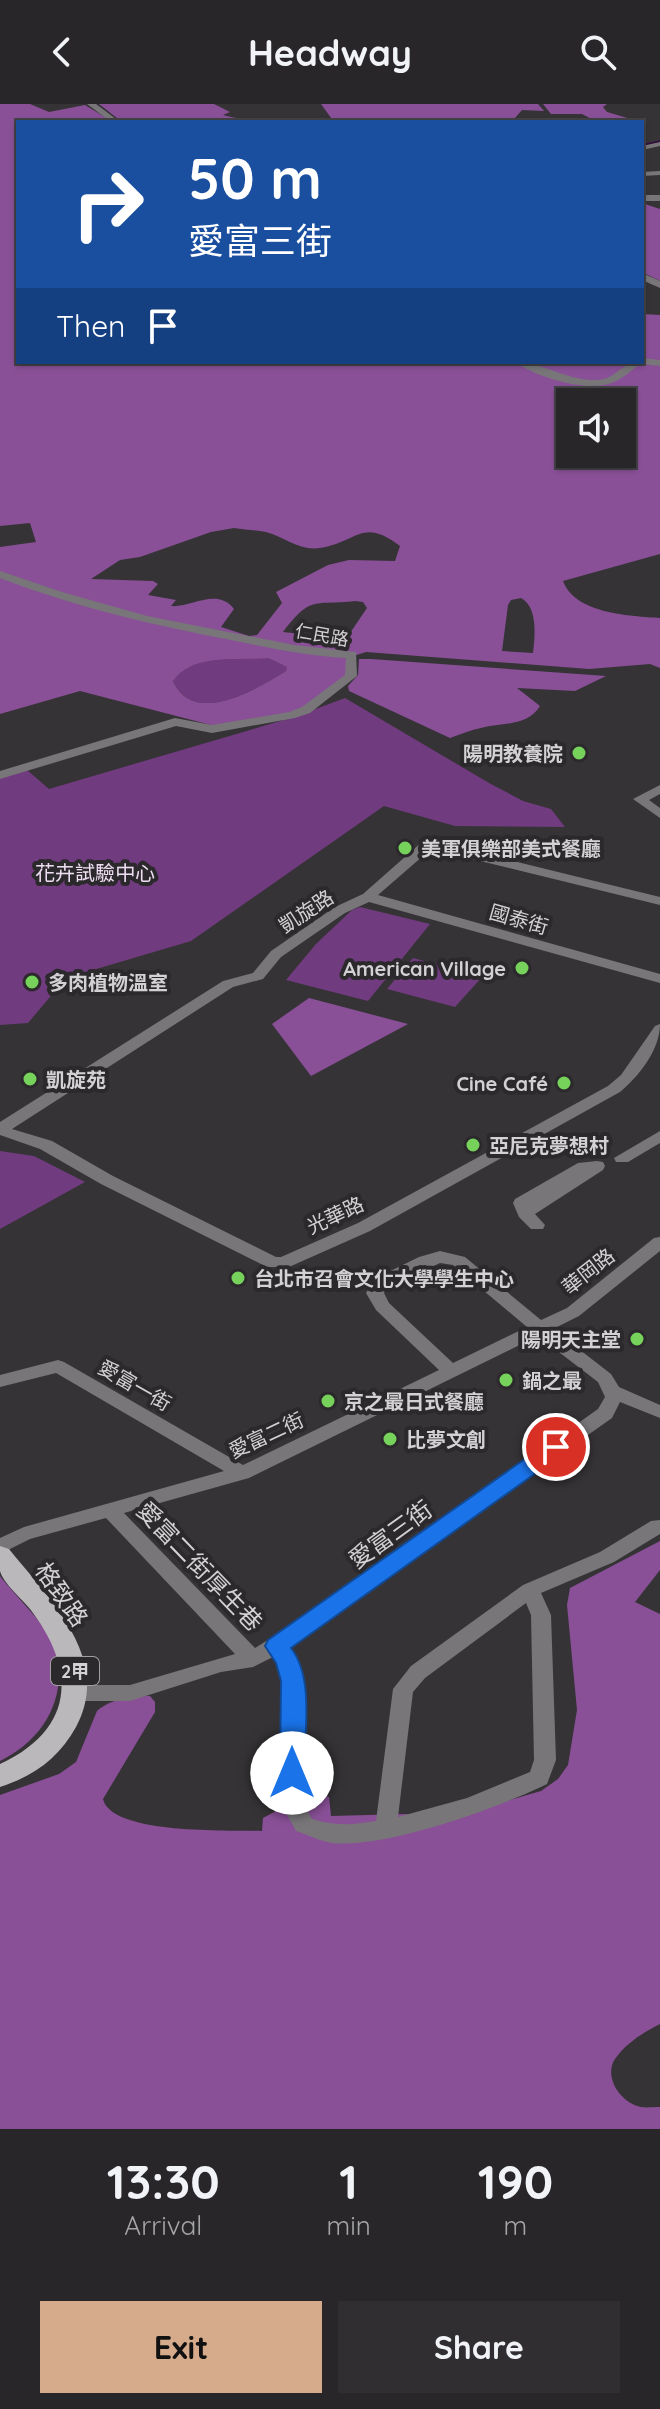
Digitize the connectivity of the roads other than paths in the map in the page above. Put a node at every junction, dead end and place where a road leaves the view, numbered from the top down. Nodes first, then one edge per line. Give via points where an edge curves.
1 (91, 104) edge
2 (113, 120) edge
3 (526, 364) edge
4 (637, 364) edge
5 (0, 574) edge
6 (0, 775) edge
7 (660, 789) edge
8 (660, 814) edge
9 (368, 897) junction
10 (660, 901) edge
11 (660, 979) edge
12 (660, 1029) edge
13 (0, 1130) edge
14 (660, 1136) edge
15 (622, 1158) dead end
16 (660, 1242) edge
17 (538, 1327) junction
18 (450, 1370) junction
19 (0, 1381) edge
20 (613, 1392) junction
21 (660, 1412) edge
22 (242, 1473) junction
23 (109, 1509) junction
24 (658, 1526) dead end
25 (0, 1547) edge
26 (0, 1555) edge
27 (530, 1590) junction
28 (276, 1646) junction
29 (253, 1659) junction
30 (74, 1693) junction
31 (0, 1776) edge
32 (386, 1829) junction

1 - 2 street
3 - 4 street via 585,384 611,381
5 - 6 street, 仁民路 via 173,626 352,655 351,676 306,710 212,729 175,722
7 - 8 street via 640,799
9 - 10 street, 凱旋路 via 428,844
9 - 11 street, 國泰街
9 - 13 street, 凱旋路 via 276,954 258,976 228,984
12 - 13 street, 光華路 via 614,1089 364,1227 283,1263 273,1263 46,1145
14 - 15 street
16 - 17 street, 華岡路 via 573,1312
17 - 18 street, 愛富二街
17 - 18 street via 459,1261 425,1261 380,1283 375,1293 382,1306
17 - 20 street via 605,1378
18 - 22 street, 愛富二街
19 - 22 street, 愛富一街 via 58,1366
20 - 21 street
20 - 28 street, 愛富三街 via 605,1413
22 - 23 street, 愛富二街
23 - 25 street, 愛富二街 via 24,1534
23 - 29 street, 愛富二街厚生巷
24 - 27 street via 607,1557
26 - 30 main road, 格致路 / 2甲 via 72,1657
27 - 32 street via 418,1672 403,1689
27 - 32 street via 541,1615 545,1760 539,1778 516,1791
28 - 29 street, 愛富三街
28 - 32 street via 293,1681 292,1804 304,1825 332,1834
29 - 30 street, 愛富三街 via 130,1693
30 - 31 main road, 格致路 / 2甲 via 58,1736 41,1754

